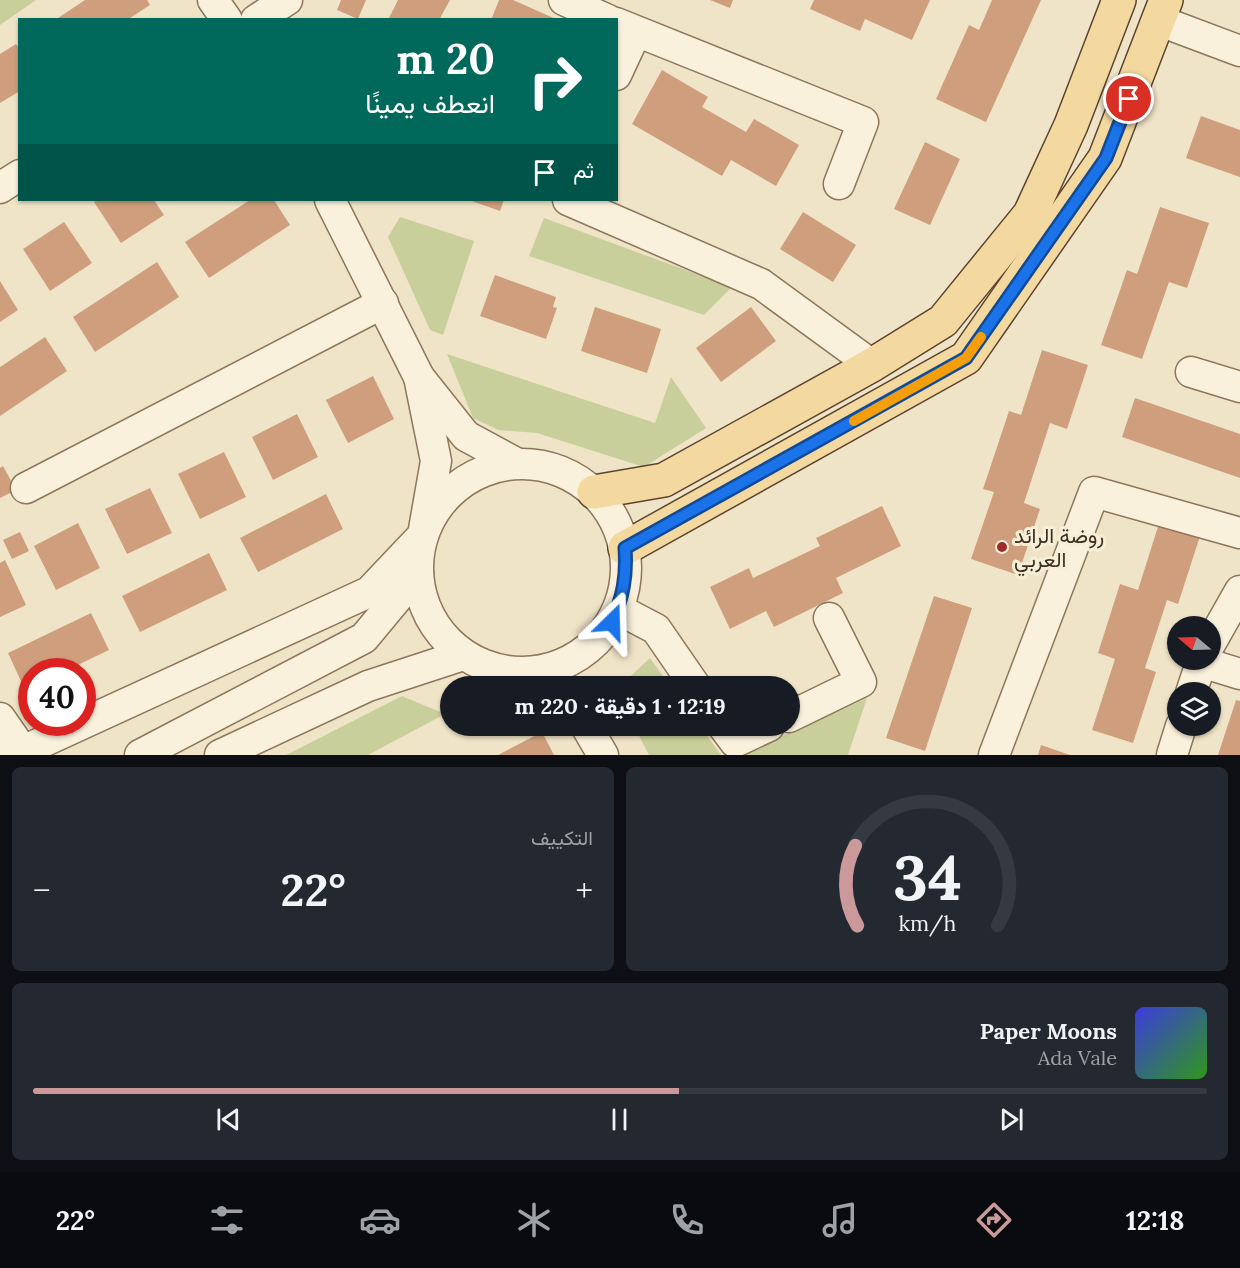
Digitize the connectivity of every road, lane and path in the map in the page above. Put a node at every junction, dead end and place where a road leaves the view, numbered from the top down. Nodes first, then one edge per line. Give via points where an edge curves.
1 (213, 0) edge
2 (287, 0) edge
3 (564, 0) edge
4 (1119, 0) edge
5 (1163, 10) edge
6 (226, 18) edge
7 (259, 18) edge
8 (604, 18) edge
9 (626, 28) edge
10 (1240, 51) edge
11 (618, 66) edge
12 (18, 176) edge
13 (839, 184) dead end
14 (0, 188) edge
15 (331, 201) edge
16 (570, 201) edge
17 (383, 303) junction
18 (872, 365) junction
19 (1191, 372) dead end
20 (419, 377) junction
21 (1240, 387) edge
22 (516, 463) junction
23 (26, 488) dead end
24 (594, 492) junction
25 (1240, 533) edge
26 (423, 535) junction
27 (625, 548) junction
28 (418, 573) junction
29 (1240, 591) edge
30 (618, 609) junction
31 (829, 618) dead end
32 (1221, 625) edge
33 (463, 655) junction
34 (1221, 664) edge
35 (1240, 674) edge
36 (550, 676) edge
37 (560, 676) edge
38 (688, 676) edge
39 (800, 712) edge
40 (0, 717) edge
41 (592, 736) edge
42 (730, 736) edge
43 (748, 736) edge
44 (1178, 736) edge
45 (15, 753) edge
46 (140, 755) edge
47 (220, 755) edge
48 (603, 755) edge
49 (994, 755) edge
50 (1172, 755) edge

1 - 6 street
2 - 7 street
3 - 8 street
4 - 18 main road via 1071,125 1030,213 943,321
5 - 10 street
5 - 27 main road via 1106,158 966,358
9 - 11 street
9 - 13 street via 863,122
12 - 14 street
15 - 17 street
16 - 18 street via 761,284
17 - 20 street
17 - 23 street
18 - 24 main road via 664,480
19 - 21 street
20 - 22 street via 466,436
20 - 26 street via 436,461
22 - 24 street via 544,465 571,475
22 - 26 street via 486,470 459,485 437,507
24 - 27 street via 619,527
25 - 49 street via 1094,492
26 - 28 street
26 - 45 street via 369,592
27 - 30 street via 626,574
28 - 33 street via 421,597 431,619
28 - 46 street via 364,638
29 - 32 street
30 - 37 street via 596,642
30 - 38 street via 656,629
31 - 39 street via 861,682
33 - 36 street via 506,672
33 - 47 street via 368,686
34 - 35 street
40 - 45 street
41 - 48 street
42 - 43 street via 735,742
44 - 50 street

